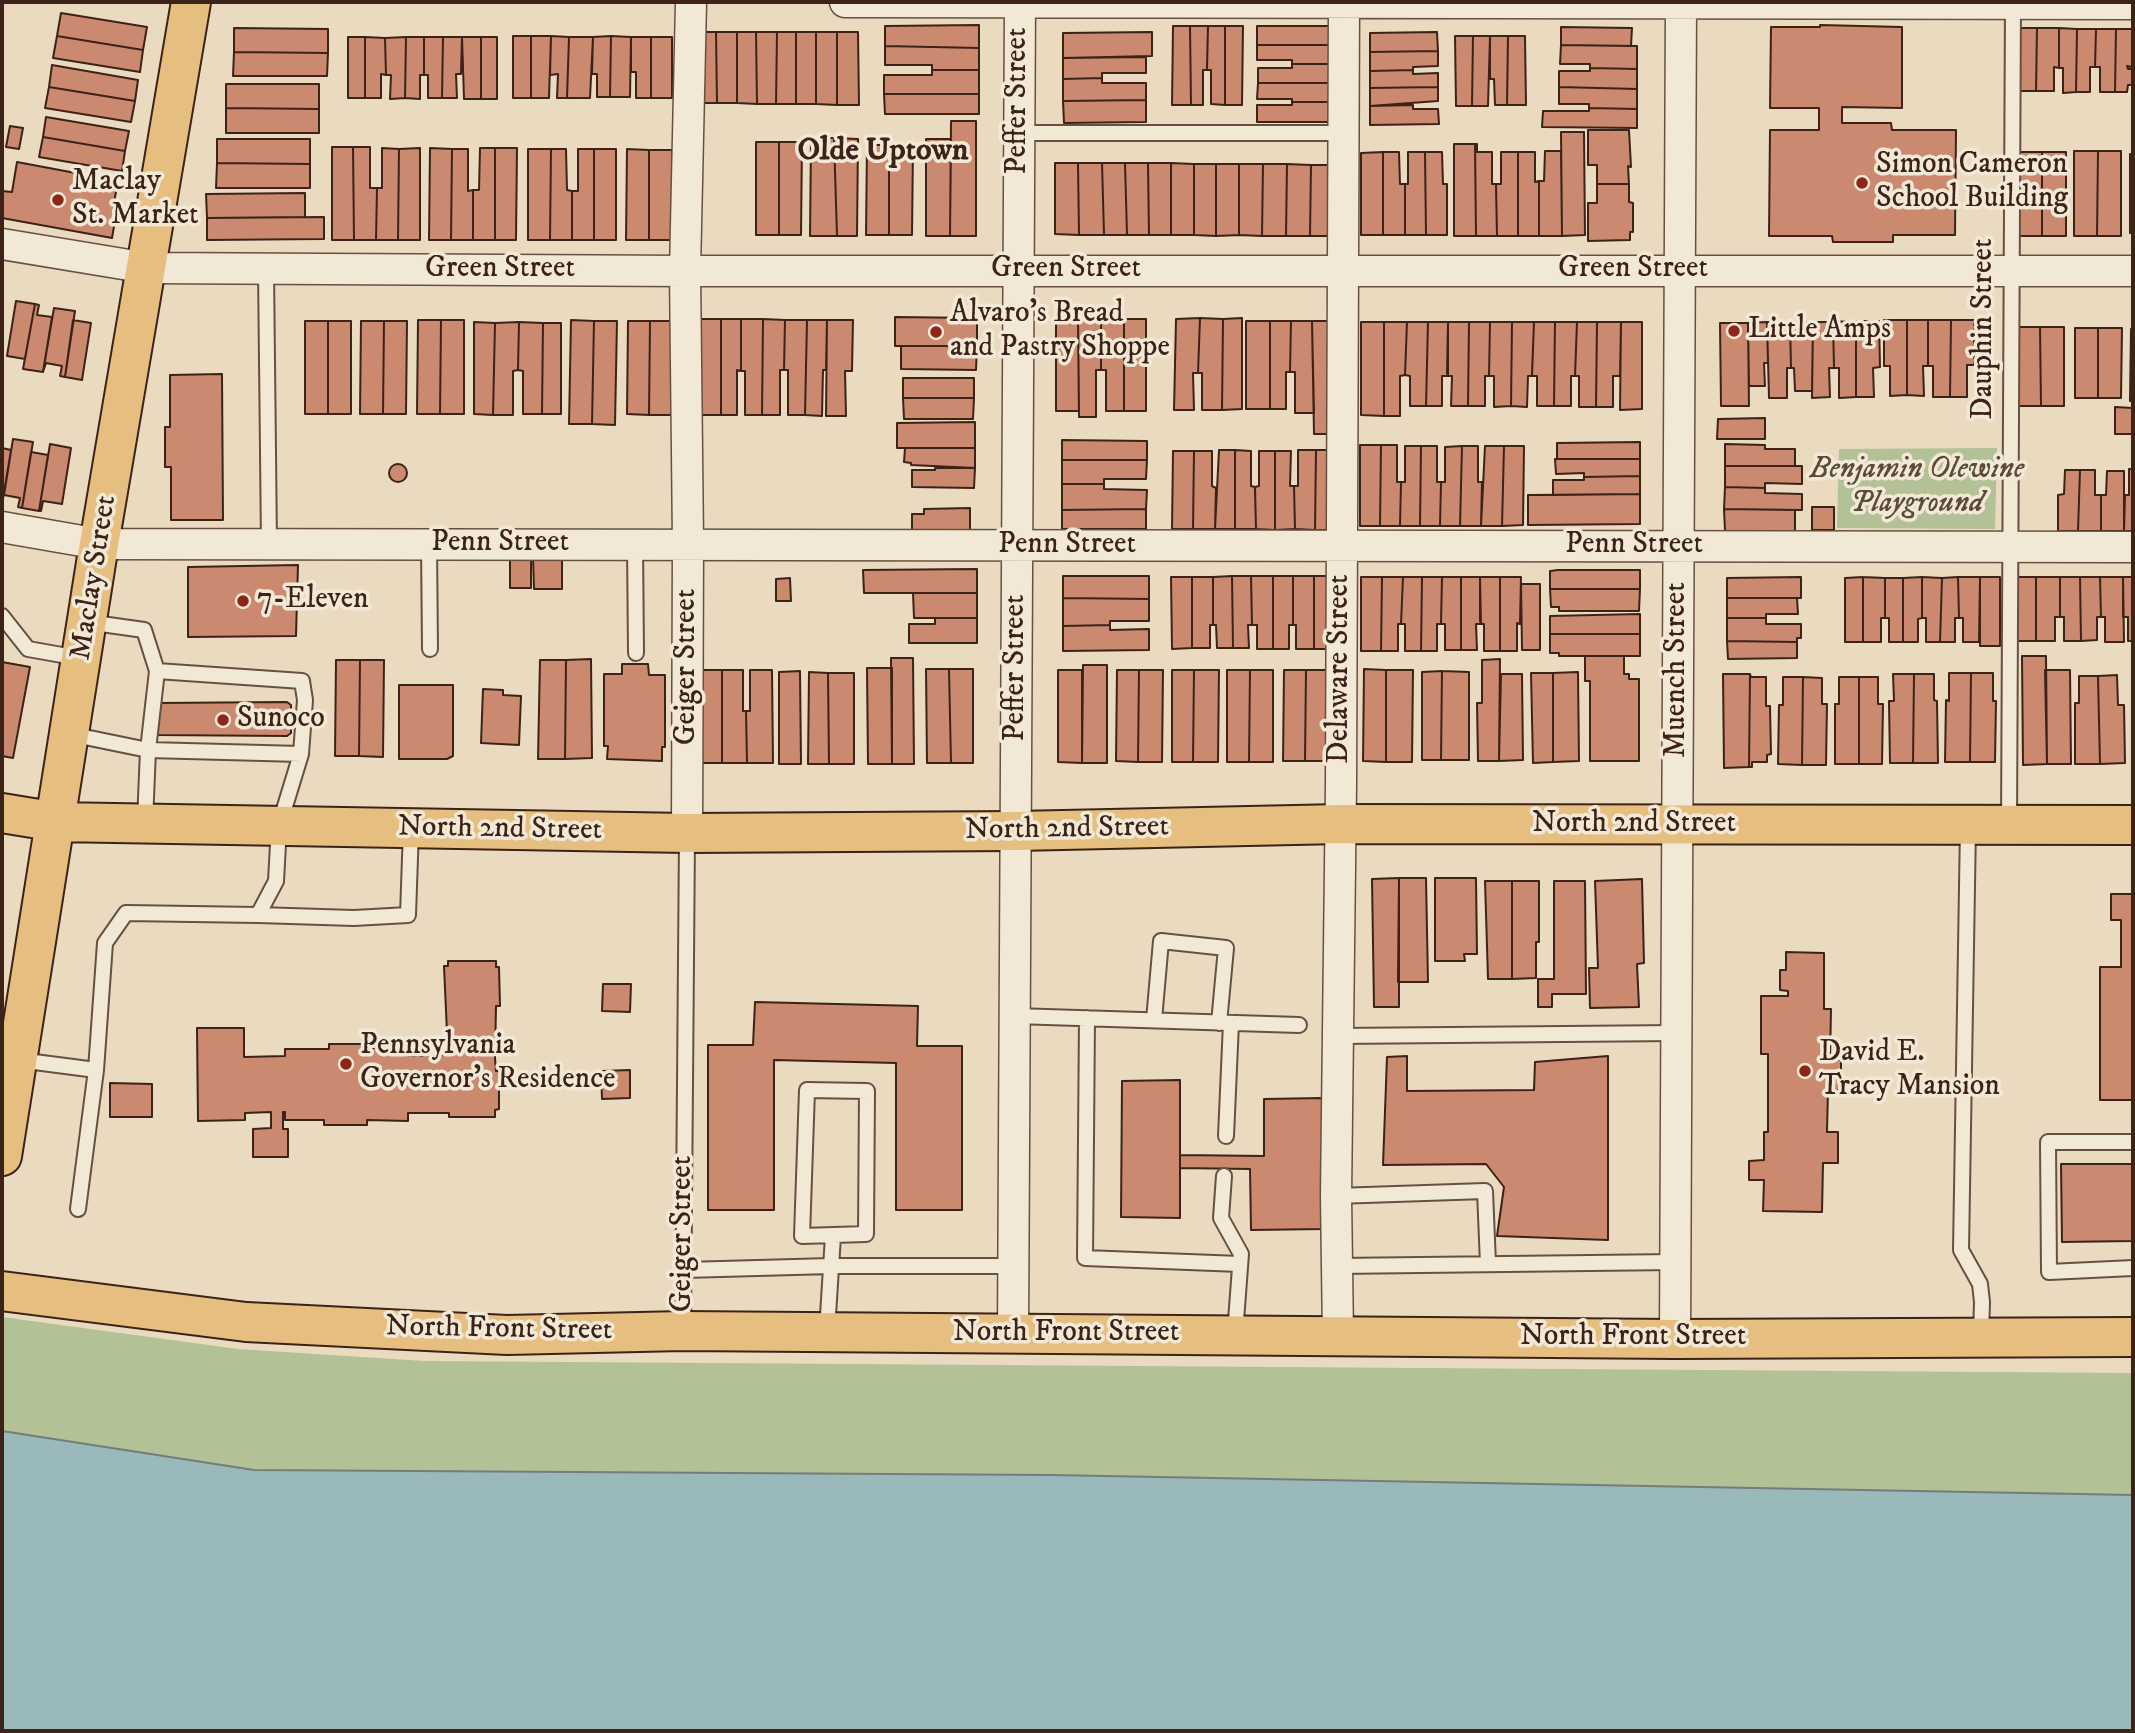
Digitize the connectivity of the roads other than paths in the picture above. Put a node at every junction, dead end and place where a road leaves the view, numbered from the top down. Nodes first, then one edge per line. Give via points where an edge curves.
1 (191, 2) edge
2 (691, 2) edge
3 (845, 2) edge
4 (1020, 2) edge
5 (1344, 2) edge
6 (1681, 2) edge
7 (2013, 3) edge
8 (2133, 4) edge
9 (1019, 133) junction
10 (1344, 134) junction
11 (2, 244) edge
12 (148, 268) junction
13 (267, 269) junction
14 (1018, 270) junction
15 (1343, 270) junction
16 (685, 271) junction
17 (1680, 271) junction
18 (2012, 271) junction
19 (2133, 271) edge
20 (2, 527) edge
21 (688, 543) junction
22 (99, 544) junction
23 (269, 544) junction
24 (429, 544) junction
25 (635, 544) junction
26 (1017, 546) junction
27 (1342, 546) junction
28 (1679, 547) junction
29 (2010, 547) junction
30 (2133, 547) edge
31 (2, 617) edge
32 (84, 640) junction
33 (430, 649) dead end
34 (636, 653) dead end
35 (157, 671) junction
36 (70, 734) junction
37 (148, 750) junction
38 (301, 754) junction
39 (2, 813) edge
40 (57, 822) junction
41 (145, 823) junction
42 (1340, 824) junction
43 (1678, 825) junction
44 (1968, 825) junction
45 (2009, 825) junction
46 (2133, 825) edge
47 (279, 826) junction
48 (411, 828) junction
49 (1016, 831) junction
50 (687, 833) junction
51 (258, 915) junction
52 (1015, 1016) junction
53 (1087, 1018) junction
54 (1154, 1020) junction
55 (1225, 1023) junction
56 (1299, 1025) dead end
57 (1677, 1032) junction
58 (1337, 1036) junction
59 (13, 1050) edge
60 (96, 1070) junction
61 (1226, 1136) dead end
62 (2133, 1142) edge
63 (2, 1156) edge
64 (1224, 1175) dead end
65 (1336, 1196) junction
66 (78, 1209) dead end
67 (833, 1236) junction
68 (1675, 1262) junction
69 (1240, 1264) junction
70 (1488, 1264) junction
71 (831, 1266) junction
72 (1014, 1266) junction
73 (1336, 1266) junction
74 (2133, 1268) edge
75 (684, 1270) junction
76 (2, 1291) edge
77 (683, 1331) junction
78 (827, 1332) junction
79 (1013, 1334) junction
80 (1235, 1336) junction
81 (1338, 1337) junction
82 (1981, 1337) junction
83 (2133, 1337) edge
84 (1675, 1339) junction

1 - 12 main road, Maclay Street
2 - 16 street, Geiger Street
3 - 4 street
4 - 5 street
4 - 9 street, Peffer Street
5 - 6 street
5 - 10 street, Delaware Street
6 - 7 street
6 - 17 street, Muench Street
7 - 8 street
7 - 18 lane, Dauphin Street
9 - 10 lane
9 - 14 street, Peffer Street
10 - 15 street, Delaware Street
11 - 12 street, Green Street
12 - 13 street, Green Street
12 - 22 main road, Maclay Street
13 - 16 street, Green Street
13 - 23 lane
14 - 15 street, Green Street
14 - 16 street, Green Street
14 - 26 street, Peffer Street
15 - 17 street, Green Street
15 - 27 street, Delaware Street
16 - 21 street, Geiger Street
17 - 18 street, Green Street
17 - 28 street, Muench Street
18 - 19 street, Green Street
18 - 29 lane, Dauphin Street
20 - 22 street, Penn Street
21 - 25 street, Penn Street
21 - 26 street, Penn Street
21 - 50 street, Geiger Street
22 - 23 street, Penn Street
22 - 32 main road, Maclay Street
23 - 24 street, Penn Street
24 - 25 street, Penn Street
24 - 33 lane
25 - 34 lane
26 - 27 street, Penn Street
26 - 49 street, Peffer Street
27 - 28 street, Penn Street
27 - 42 street, Delaware Street
28 - 29 street, Penn Street
28 - 43 street, Muench Street
29 - 30 street, Penn Street
29 - 45 lane, Dauphin Street
31 - 32 lane via 28,649
32 - 35 lane via 144,630
32 - 36 main road, Maclay Street
35 - 37 lane
35 - 38 lane via 302,681
36 - 37 lane
36 - 40 main road, Maclay Street
37 - 38 lane
37 - 41 lane
38 - 47 lane
39 - 40 main road, North 2nd Street
40 - 41 main road, North 2nd Street
40 - 59 main road, Maclay Street
41 - 47 main road, North 2nd Street
42 - 43 main road, North 2nd Street
42 - 49 main road, North 2nd Street
42 - 58 street, Delaware Street
43 - 44 main road, North 2nd Street
43 - 57 street, Muench Street
44 - 45 main road, North 2nd Street
44 - 82 lane via 1961,1250 1980,1284
45 - 46 main road, North 2nd Street
47 - 48 main road, North 2nd Street
47 - 51 lane via 276,881
48 - 50 main road, North 2nd Street
48 - 51 lane via 408,915
49 - 50 main road, North 2nd Street
49 - 52 street, Peffer Street
50 - 75 lane, Geiger Street
51 - 60 lane via 126,913 105,943
52 - 53 lane
52 - 72 street, Peffer Street
53 - 54 lane
53 - 69 lane via 1086,1258
54 - 55 lane
54 - 55 lane via 1161,941 1226,948
55 - 56 lane
55 - 61 lane
57 - 58 lane
57 - 68 street, Muench Street
58 - 65 street, Delaware Street
59 - 60 lane
59 - 63 main road, Maclay Street
60 - 66 lane
62 - 74 lane via 2048,1142 2049,1272
64 - 69 lane via 1222,1218 1241,1254
65 - 70 lane via 1485,1191
65 - 73 street, Delaware Street
67 - 67 lane via 802,1236 807,1090 867,1091 866,1234
67 - 71 lane
68 - 70 lane
68 - 84 street, Muench Street
69 - 80 lane
70 - 73 lane
71 - 72 lane
71 - 75 lane
71 - 78 lane
72 - 79 street, Peffer Street
73 - 81 street, Delaware Street
75 - 77 lane, Geiger Street
76 - 77 main road, North Front Street via 246,1322 508,1335
77 - 78 main road, North Front Street
78 - 79 main road, North Front Street
79 - 80 main road, North Front Street
80 - 81 main road, North Front Street
81 - 84 main road, North Front Street
82 - 83 main road, North Front Street
82 - 84 main road, North Front Street

